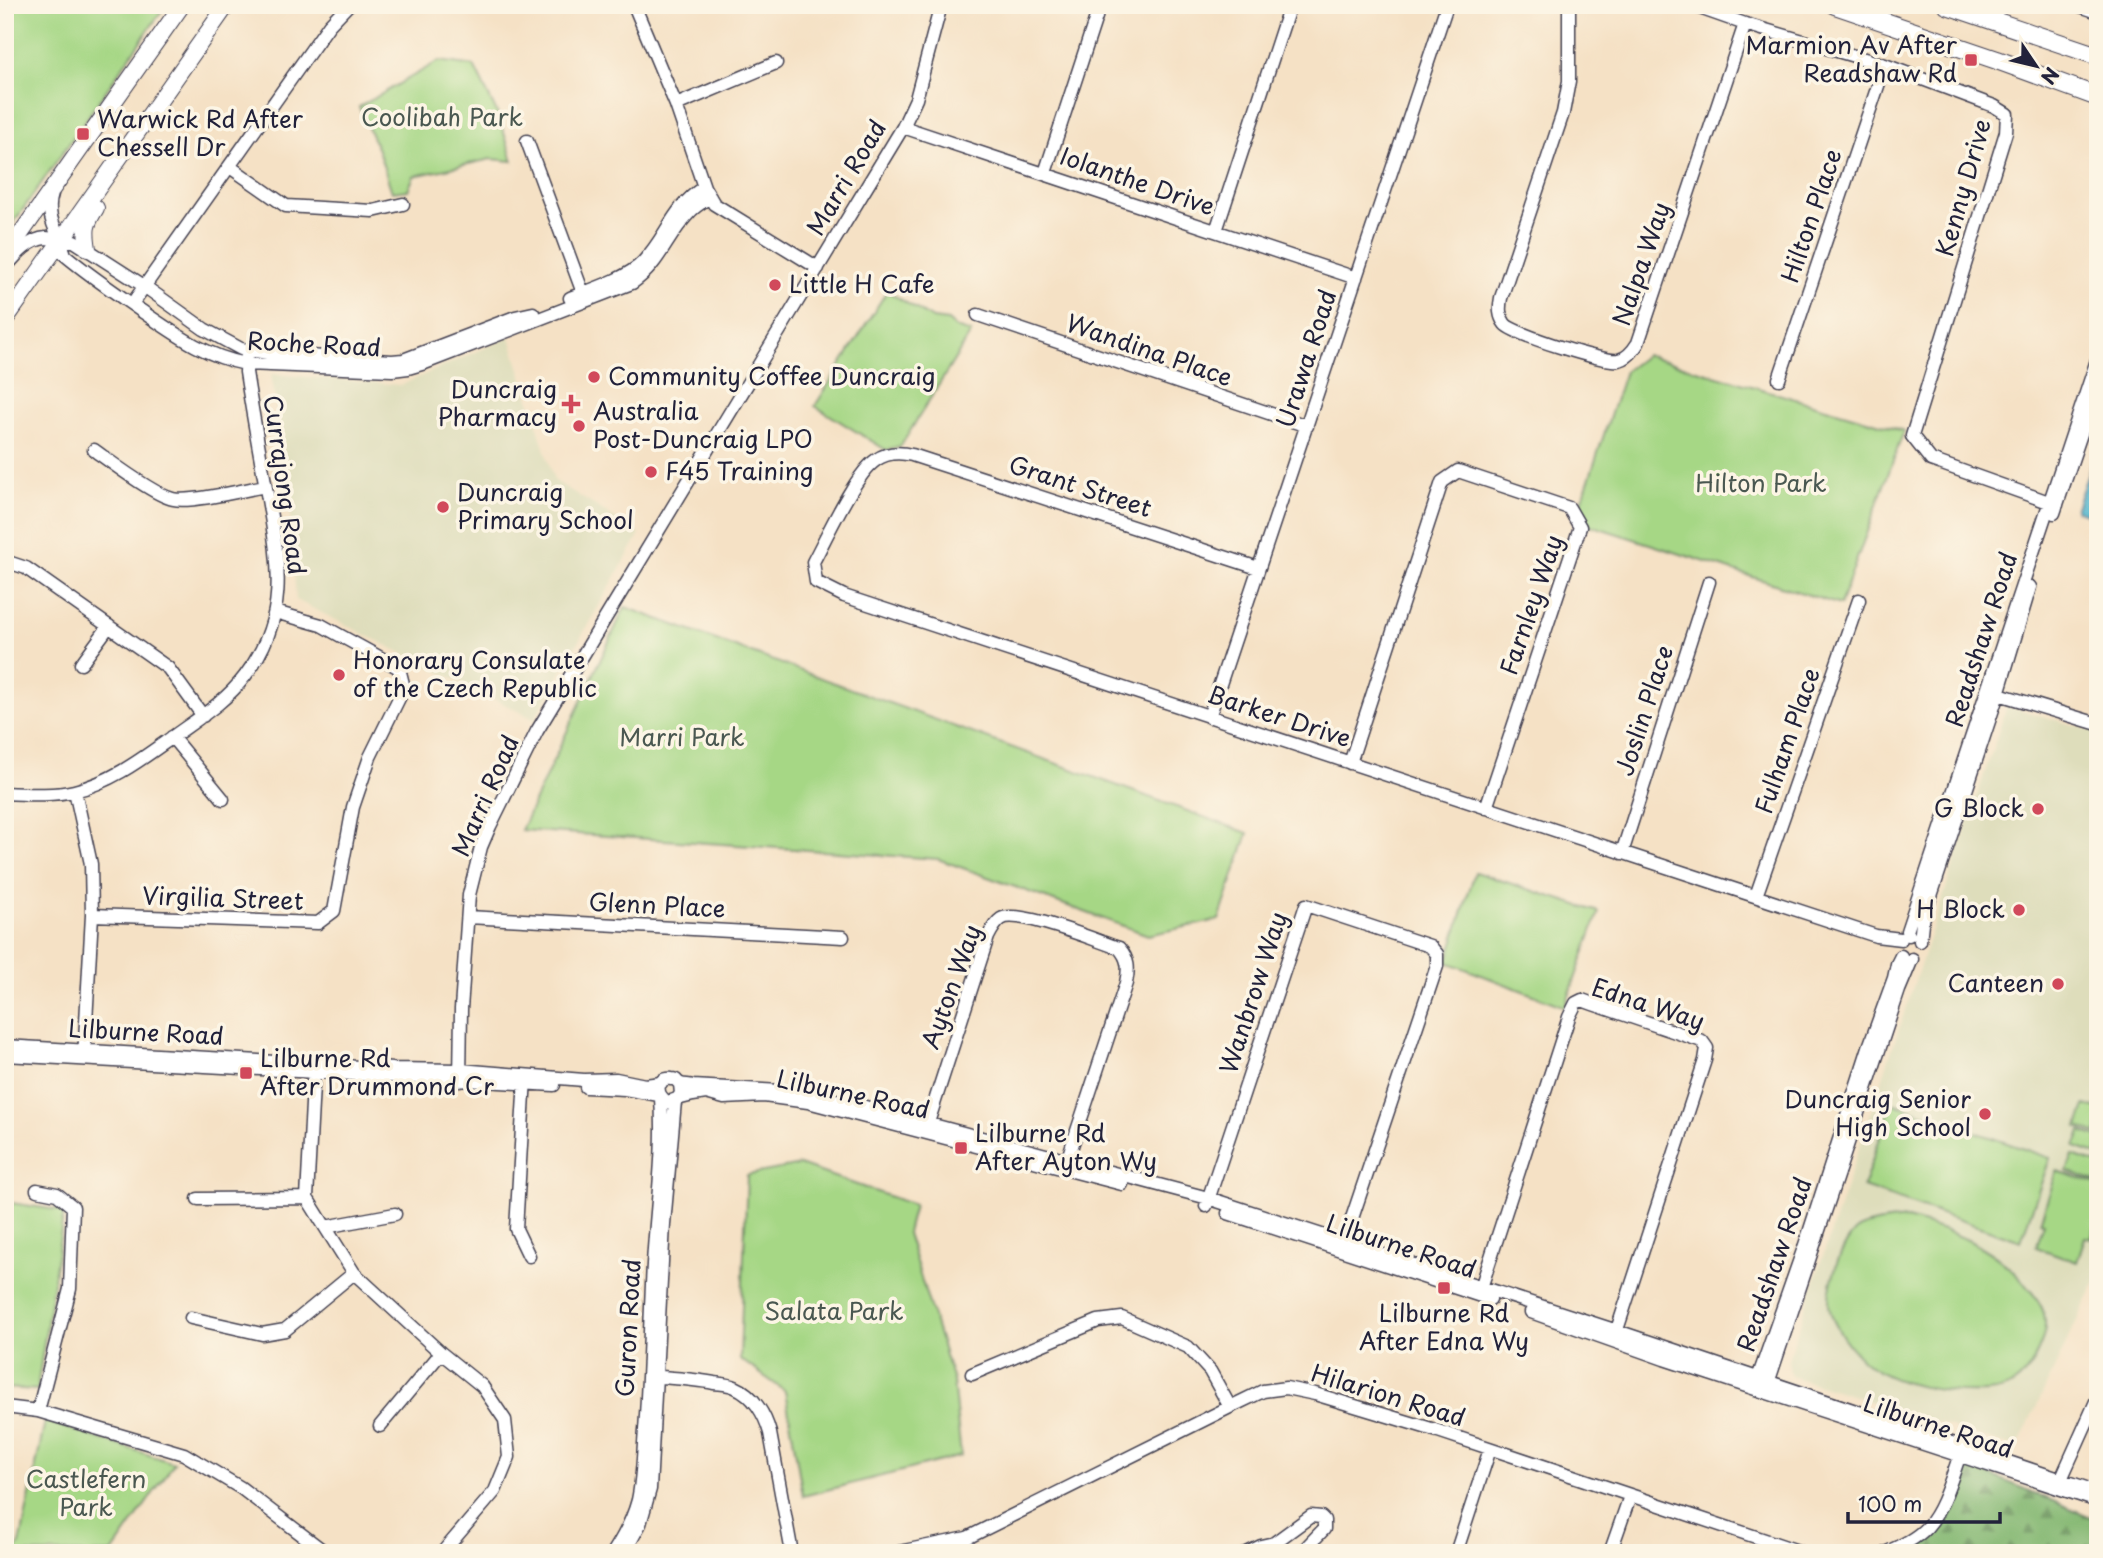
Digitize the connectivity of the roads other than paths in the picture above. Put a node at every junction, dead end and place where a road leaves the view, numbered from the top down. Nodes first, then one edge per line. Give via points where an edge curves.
1 (182, 5) edge
2 (227, 5) edge
3 (348, 5) edge
4 (634, 5) edge
5 (941, 5) edge
6 (1100, 5) edge
7 (1290, 5) edge
8 (1569, 5) edge
9 (1691, 5) edge
10 (1835, 5) edge
11 (1947, 5) edge
12 (2077, 5) edge
13 (1445, 9) edge
14 (2098, 12) edge
15 (1745, 24) junction
16 (2098, 56) edge
17 (776, 63) dead end
18 (1885, 65) junction
19 (2098, 97) edge
20 (676, 105) junction
21 (904, 127) junction
22 (138, 134) junction
23 (527, 141) dead end
24 (230, 167) junction
25 (1045, 173) junction
26 (54, 187) junction
27 (707, 192) junction
28 (403, 204) dead end
29 (1216, 231) junction
30 (62, 242) junction
31 (88, 249) junction
32 (5, 256) edge
33 (5, 268) edge
34 (818, 268) junction
35 (1356, 278) junction
36 (145, 286) junction
37 (583, 297) junction
38 (132, 304) junction
39 (554, 313) junction
40 (530, 314) junction
41 (978, 315) dead end
42 (5, 320) edge
43 (246, 357) junction
44 (2098, 357) edge
45 (1779, 379) dead end
46 (2098, 384) edge
47 (2088, 419) edge
48 (1307, 426) junction
49 (94, 450) dead end
50 (887, 454) joint
51 (265, 486) junction
52 (2053, 504) junction
53 (5, 567) edge
54 (1258, 568) junction
55 (1709, 582) dead end
56 (1859, 600) dead end
57 (275, 612) junction
58 (109, 626) junction
59 (81, 664) dead end
60 (1993, 693) junction
61 (202, 716) junction
62 (1209, 717) junction
63 (2098, 724) edge
64 (172, 737) junction
65 (1350, 763) junction
66 (75, 791) junction
67 (5, 793) edge
68 (223, 799) dead end
69 (1486, 808) junction
70 (1622, 853) junction
71 (1756, 897) junction
72 (92, 915) junction
73 (468, 917) junction
74 (843, 937) dead end
75 (1907, 947) junction
76 (5, 1046) edge
77 (5, 1055) edge
78 (84, 1055) junction
79 (314, 1068) junction
80 (460, 1076) junction
81 (525, 1079) junction
82 (680, 1084) junction
83 (660, 1092) junction
84 (676, 1100) junction
85 (926, 1128) junction
86 (1065, 1165) junction
87 (37, 1189) dead end
88 (307, 1198) junction
89 (198, 1199) dead end
90 (1207, 1202) junction
91 (395, 1214) dead end
92 (325, 1227) junction
93 (1343, 1245) junction
94 (529, 1256) dead end
95 (354, 1273) junction
96 (1480, 1291) junction
97 (191, 1318) dead end
98 (1615, 1335) junction
99 (441, 1353) junction
100 (972, 1374) dead end
101 (653, 1376) junction
102 (1762, 1385) junction
103 (2098, 1396) edge
104 (5, 1406) edge
105 (1230, 1407) junction
106 (38, 1411) junction
107 (380, 1426) dead end
108 (1490, 1449) junction
109 (1961, 1453) junction
110 (2059, 1483) junction
111 (2098, 1492) edge
112 (1630, 1496) junction
113 (2098, 1502) edge
114 (1763, 1540) junction
115 (1274, 1543) junction
116 (326, 1553) edge
117 (442, 1553) edge
118 (613, 1553) edge
119 (624, 1553) edge
120 (792, 1553) edge
121 (894, 1553) edge
122 (1247, 1553) edge
123 (1287, 1553) edge
124 (1301, 1553) edge
125 (1456, 1553) edge
126 (1610, 1553) edge
127 (1759, 1553) edge
128 (1804, 1553) edge
129 (1885, 1553) edge

1 - 26 main road
2 - 22 main road
3 - 24 street via 329,25
4 - 20 street
5 - 21 street, Marri Road
6 - 25 street
7 - 29 street
8 - 15 street, Nalpa Way via 1569,81 1563,113 1500,311 1513,330 1614,361 1629,355 1638,343
9 - 15 street, Kenny Drive
10 - 19 highway
11 - 16 highway
12 - 14 street
13 - 35 street, Urawa Road
15 - 18 street, Kenny Drive
17 - 20 street
18 - 45 street, Hilton Place
18 - 52 street, Kenny Drive via 2007,114 2006,132 1912,436 1931,460
20 - 27 street
21 - 25 street, Iolanthe Drive
21 - 34 street, Marri Road
22 - 30 main road
22 - 31 main road via 132,155 88,221
23 - 37 street
24 - 28 street via 286,206 373,211
24 - 36 street
25 - 29 street, Iolanthe Drive
26 - 30 street, Roche Road via 49,208
26 - 32 main road
27 - 34 street via 714,204
27 - 37 street, Roche Road via 693,194 634,271
29 - 35 street, Iolanthe Drive
30 - 31 street, Roche Road via 75,241
30 - 33 street, Roche Road via 44,238 26,246
30 - 38 street, Roche Road via 65,255
30 - 42 main road
31 - 36 street, Roche Road
34 - 73 street, Marri Road via 537,731 481,847
35 - 48 street, Urawa Road
36 - 38 street
36 - 43 street, Roche Road
37 - 39 street, Roche Road
37 - 40 street, Roche Road
38 - 43 street, Roche Road via 201,350 226,360
39 - 40 street, Roche Road
39 - 43 street, Roche Road via 408,368
40 - 43 street, Roche Road via 403,360
41 - 48 street, Wandina Place
43 - 51 street, Currajong Road
44 - 47 street, Readshaw Road
46 - 47 street, Readshaw Road
47 - 52 street, Readshaw Road
48 - 54 street, Urawa Road
49 - 51 street via 173,499
50 - 54 street, Grant Street via 912,454
50 - 62 street, Barker Drive via 861,475 813,562 816,582 844,596
51 - 57 street, Currajong Road via 278,562
52 - 60 street, Readshaw Road
53 - 58 street via 11,563 26,568
54 - 62 street, Urawa Road
55 - 70 street, Joslin Place
56 - 71 street, Fulham Place
57 - 61 street, Currajong Road via 268,637 243,679
57 - 72 street, Virgilia Street via 321,625 399,668 404,688 370,757 353,807 334,911 318,923
58 - 59 street
58 - 61 street via 168,668
60 - 63 street
60 - 75 street, Readshaw Road via 1907,931
61 - 64 street, Currajong Road
62 - 65 street, Barker Drive
64 - 66 street, Currajong Road via 127,769
64 - 68 street
65 - 69 street, Barker Drive
65 - 69 street, Farnley Way via 1442,482 1458,471 1569,508 1580,527
66 - 67 street, Currajong Road
66 - 72 street via 91,864
69 - 70 street, Barker Drive
70 - 71 street, Barker Drive
71 - 75 street, Barker Drive
72 - 78 street
73 - 74 street, Glenn Place
73 - 80 street, Marri Road
75 - 102 street, Readshaw Road via 1869,1047
76 - 78 street, Lilburne Road
77 - 78 street, Lilburne Road
78 - 79 street, Lilburne Road
79 - 80 street, Lilburne Road
79 - 88 street
80 - 81 street, Lilburne Road
81 - 83 street, Lilburne Road
81 - 94 street via 516,1229
82 - 83 street via 668,1079
82 - 84 street
82 - 85 street, Lilburne Road via 799,1092
83 - 84 street via 668,1102
83 - 101 street, Guron Road via 663,1124 653,1265
84 - 85 street, Lilburne Road via 699,1093 724,1098 764,1096
84 - 101 street, Guron Road
85 - 86 street, Lilburne Road
85 - 86 street, Ayton Way via 988,937 1000,919 1010,915 1031,918 1119,948 1129,963
86 - 90 street, Lilburne Road
87 - 106 street via 57,1194 73,1207 70,1289
88 - 89 street
88 - 92 street
90 - 93 street, Lilburne Road
90 - 93 street, Wanbrow Way via 1306,905 1430,946 1437,954 1437,966
91 - 92 street
92 - 95 street
93 - 96 street, Lilburne Road
95 - 97 street via 285,1330 262,1334
95 - 99 street
96 - 98 street, Lilburne Road
96 - 98 street, Edna Way via 1569,1017 1582,1000 1702,1041 1707,1048
98 - 102 street, Lilburne Road
99 - 107 street
99 - 117 street via 482,1386 505,1420 509,1457 495,1491
100 - 105 street via 1098,1321 1122,1318 1188,1347 1210,1371
101 - 118 street, Guron Road via 638,1501
101 - 119 street, Guron Road via 650,1489 640,1524
101 - 120 street via 735,1387 761,1410 770,1433
102 - 109 street, Lilburne Road
103 - 110 street
104 - 106 street
105 - 108 street, Hilarion Road via 1263,1391 1286,1388
105 - 121 street, Hilarion Road via 967,1538
106 - 116 street via 184,1454 241,1488
108 - 112 street, Hilarion Road
108 - 125 street
109 - 110 street, Lilburne Road
109 - 129 street via 1928,1526
110 - 111 street, Lilburne Road
110 - 113 street, Lilburne Road
112 - 114 street, Hilarion Road
112 - 126 street
114 - 127 street
114 - 128 street, Hilarion Road
115 - 122 street
115 - 123 street
115 - 124 street via 1311,1516 1321,1517 1324,1529

